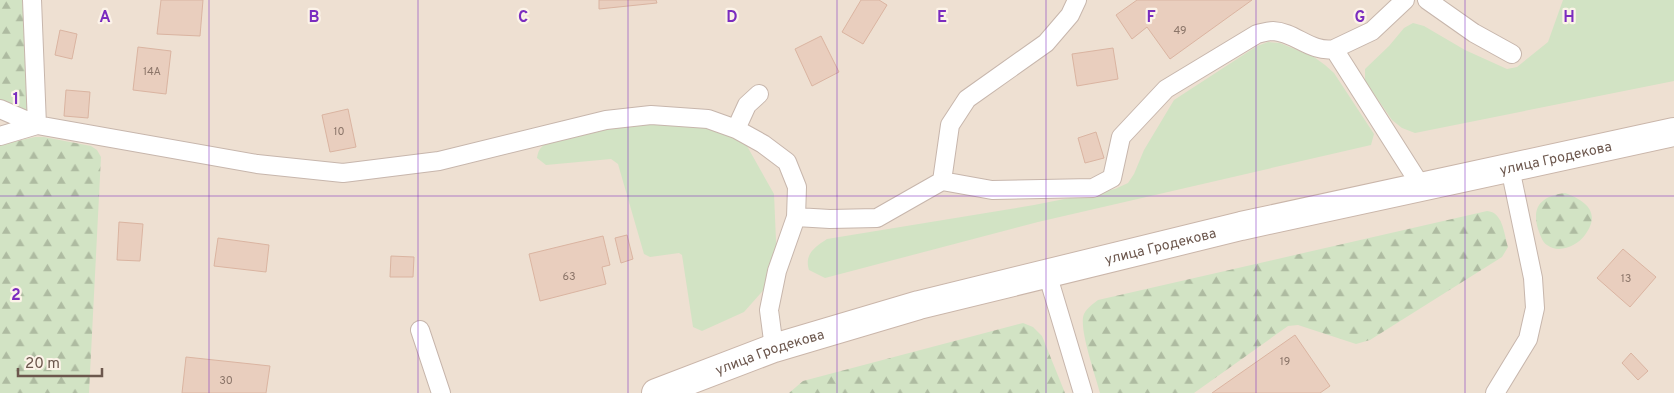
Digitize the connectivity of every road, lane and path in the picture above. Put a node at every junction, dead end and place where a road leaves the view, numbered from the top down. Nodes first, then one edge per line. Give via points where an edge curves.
1 (32, 0) edge
2 (1077, 0) edge
3 (1405, 0) edge
4 (1427, 0) edge
5 (1334, 48) junction
6 (1512, 54) dead end
7 (759, 94) dead end
8 (0, 109) edge
9 (37, 125) junction
10 (736, 129) junction
11 (1674, 132) edge
12 (0, 136) edge
13 (1510, 168) junction
14 (942, 181) junction
15 (1421, 186) junction
16 (796, 217) junction
17 (1047, 273) junction
18 (420, 330) dead end
19 (774, 348) junction
20 (441, 393) edge
21 (656, 393) edge
22 (1083, 393) edge
23 (1495, 393) edge

1 - 9 lane
2 - 14 lane via 1070,15 1046,43 967,99 950,125
3 - 5 lane via 1372,31
4 - 6 lane via 1474,33
5 - 14 lane via 1317,48 1283,32 1256,34 1166,89 1120,138 1112,178 1092,188 992,190
5 - 15 lane
7 - 10 lane via 747,105
8 - 9 lane
9 - 10 lane via 256,164 344,173 439,161 606,120 651,116 708,119
9 - 12 lane
10 - 16 lane via 787,162 797,187
11 - 13 main road, улица Гродекова
13 - 15 main road, улица Гродекова
13 - 23 lane via 1534,278 1535,308 1528,339
14 - 16 lane via 877,218
15 - 17 main road, улица Гродекова
16 - 19 lane via 777,271 769,310
17 - 19 main road, улица Гродекова via 919,305
17 - 22 lane
18 - 20 lane
19 - 21 main road, улица Гродекова

